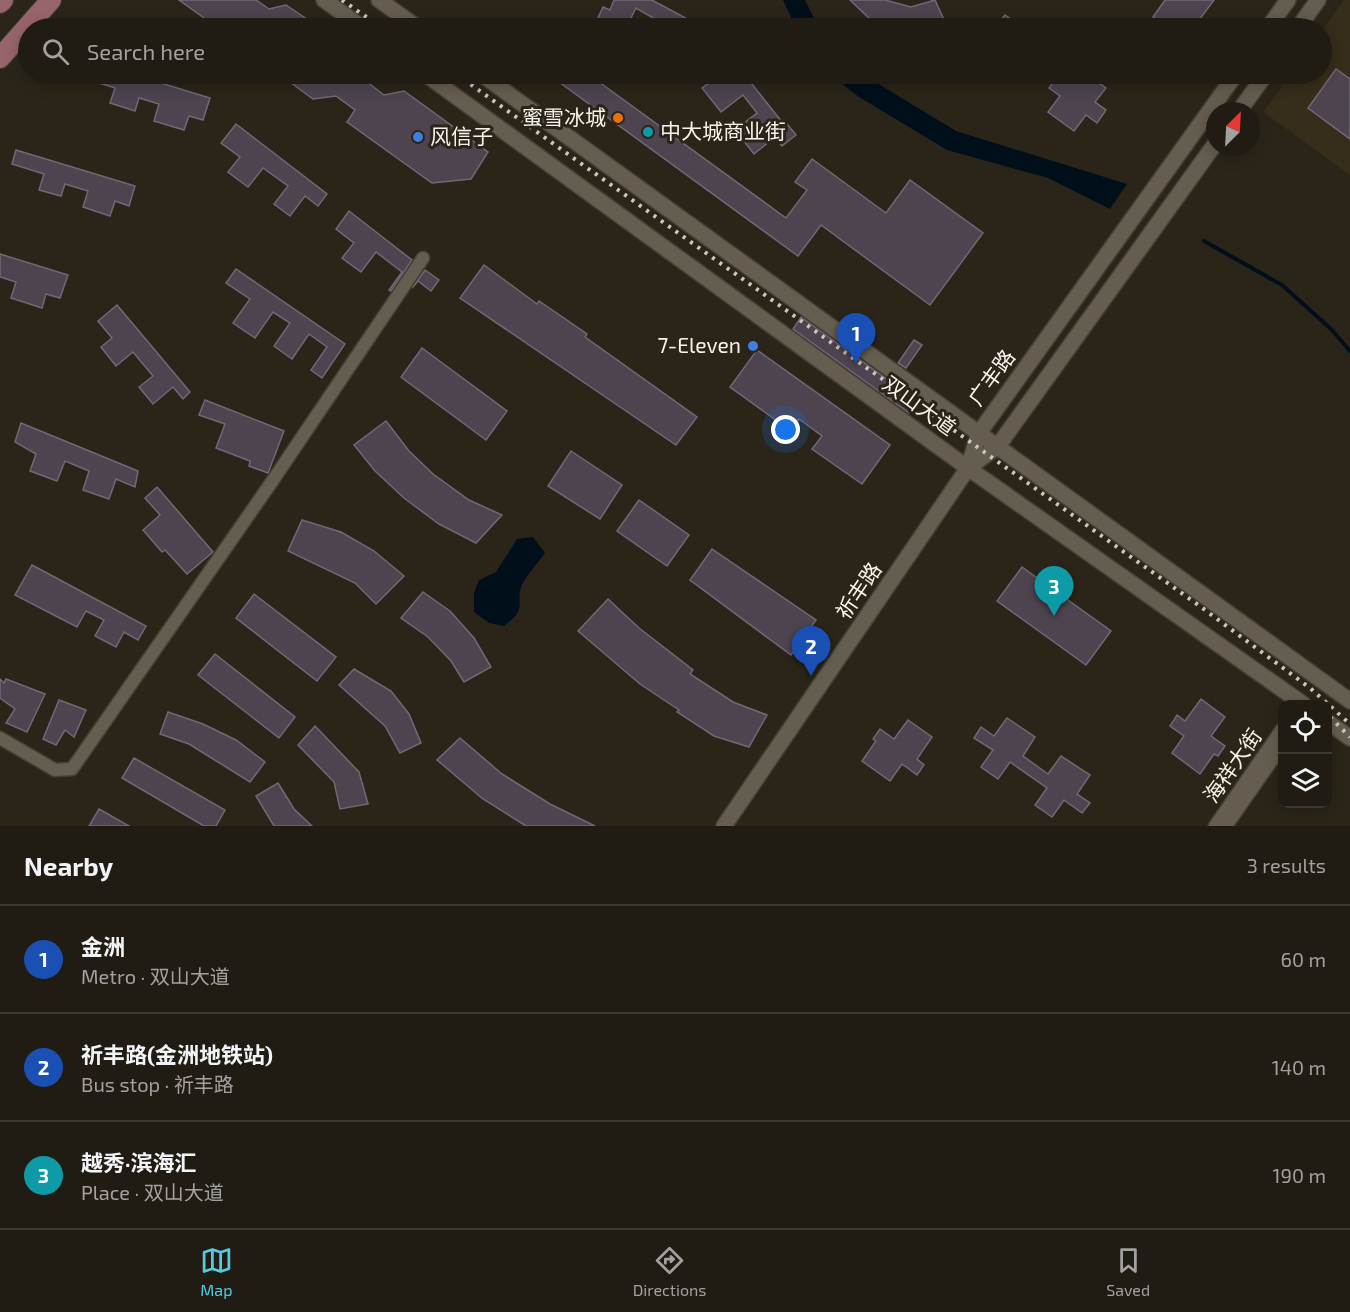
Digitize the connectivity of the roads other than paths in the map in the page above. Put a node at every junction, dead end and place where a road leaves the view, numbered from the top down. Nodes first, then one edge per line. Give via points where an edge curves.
1 (51, 0) edge
2 (324, 0) edge
3 (379, 0) edge
4 (1288, 0) edge
5 (1318, 0) edge
6 (35, 18) edge
7 (349, 18) edge
8 (404, 18) edge
9 (1275, 18) edge
10 (1305, 18) edge
11 (18, 38) edge
12 (0, 58) edge
13 (439, 84) edge
14 (495, 84) edge
15 (1229, 84) edge
16 (1259, 84) edge
17 (1246, 102) edge
18 (1206, 156) edge
19 (423, 258) dead end
20 (979, 432) junction
21 (998, 446) junction
22 (968, 468) junction
23 (1295, 700) edge
24 (1350, 701) edge
25 (1332, 725) edge
26 (1278, 735) edge
27 (0, 738) edge
28 (1350, 738) edge
29 (1278, 752) edge
30 (724, 826) edge
31 (1215, 826) edge
32 (1226, 826) edge

1 - 6 main road
2 - 7 street
3 - 8 street
4 - 9 street
5 - 10 street
11 - 12 main road
13 - 22 street, 双山大道
14 - 20 street, 双山大道
15 - 20 street, 广丰路
16 - 17 street
18 - 21 street
19 - 27 street via 72,768 55,770
20 - 21 street, 双山大道
20 - 22 street, 广丰路
21 - 22 street
21 - 24 street, 双山大道
22 - 23 street, 双山大道
22 - 30 street, 祈丰路
25 - 28 street
26 - 31 street, 海祥大街
29 - 32 street, 海祥大街

